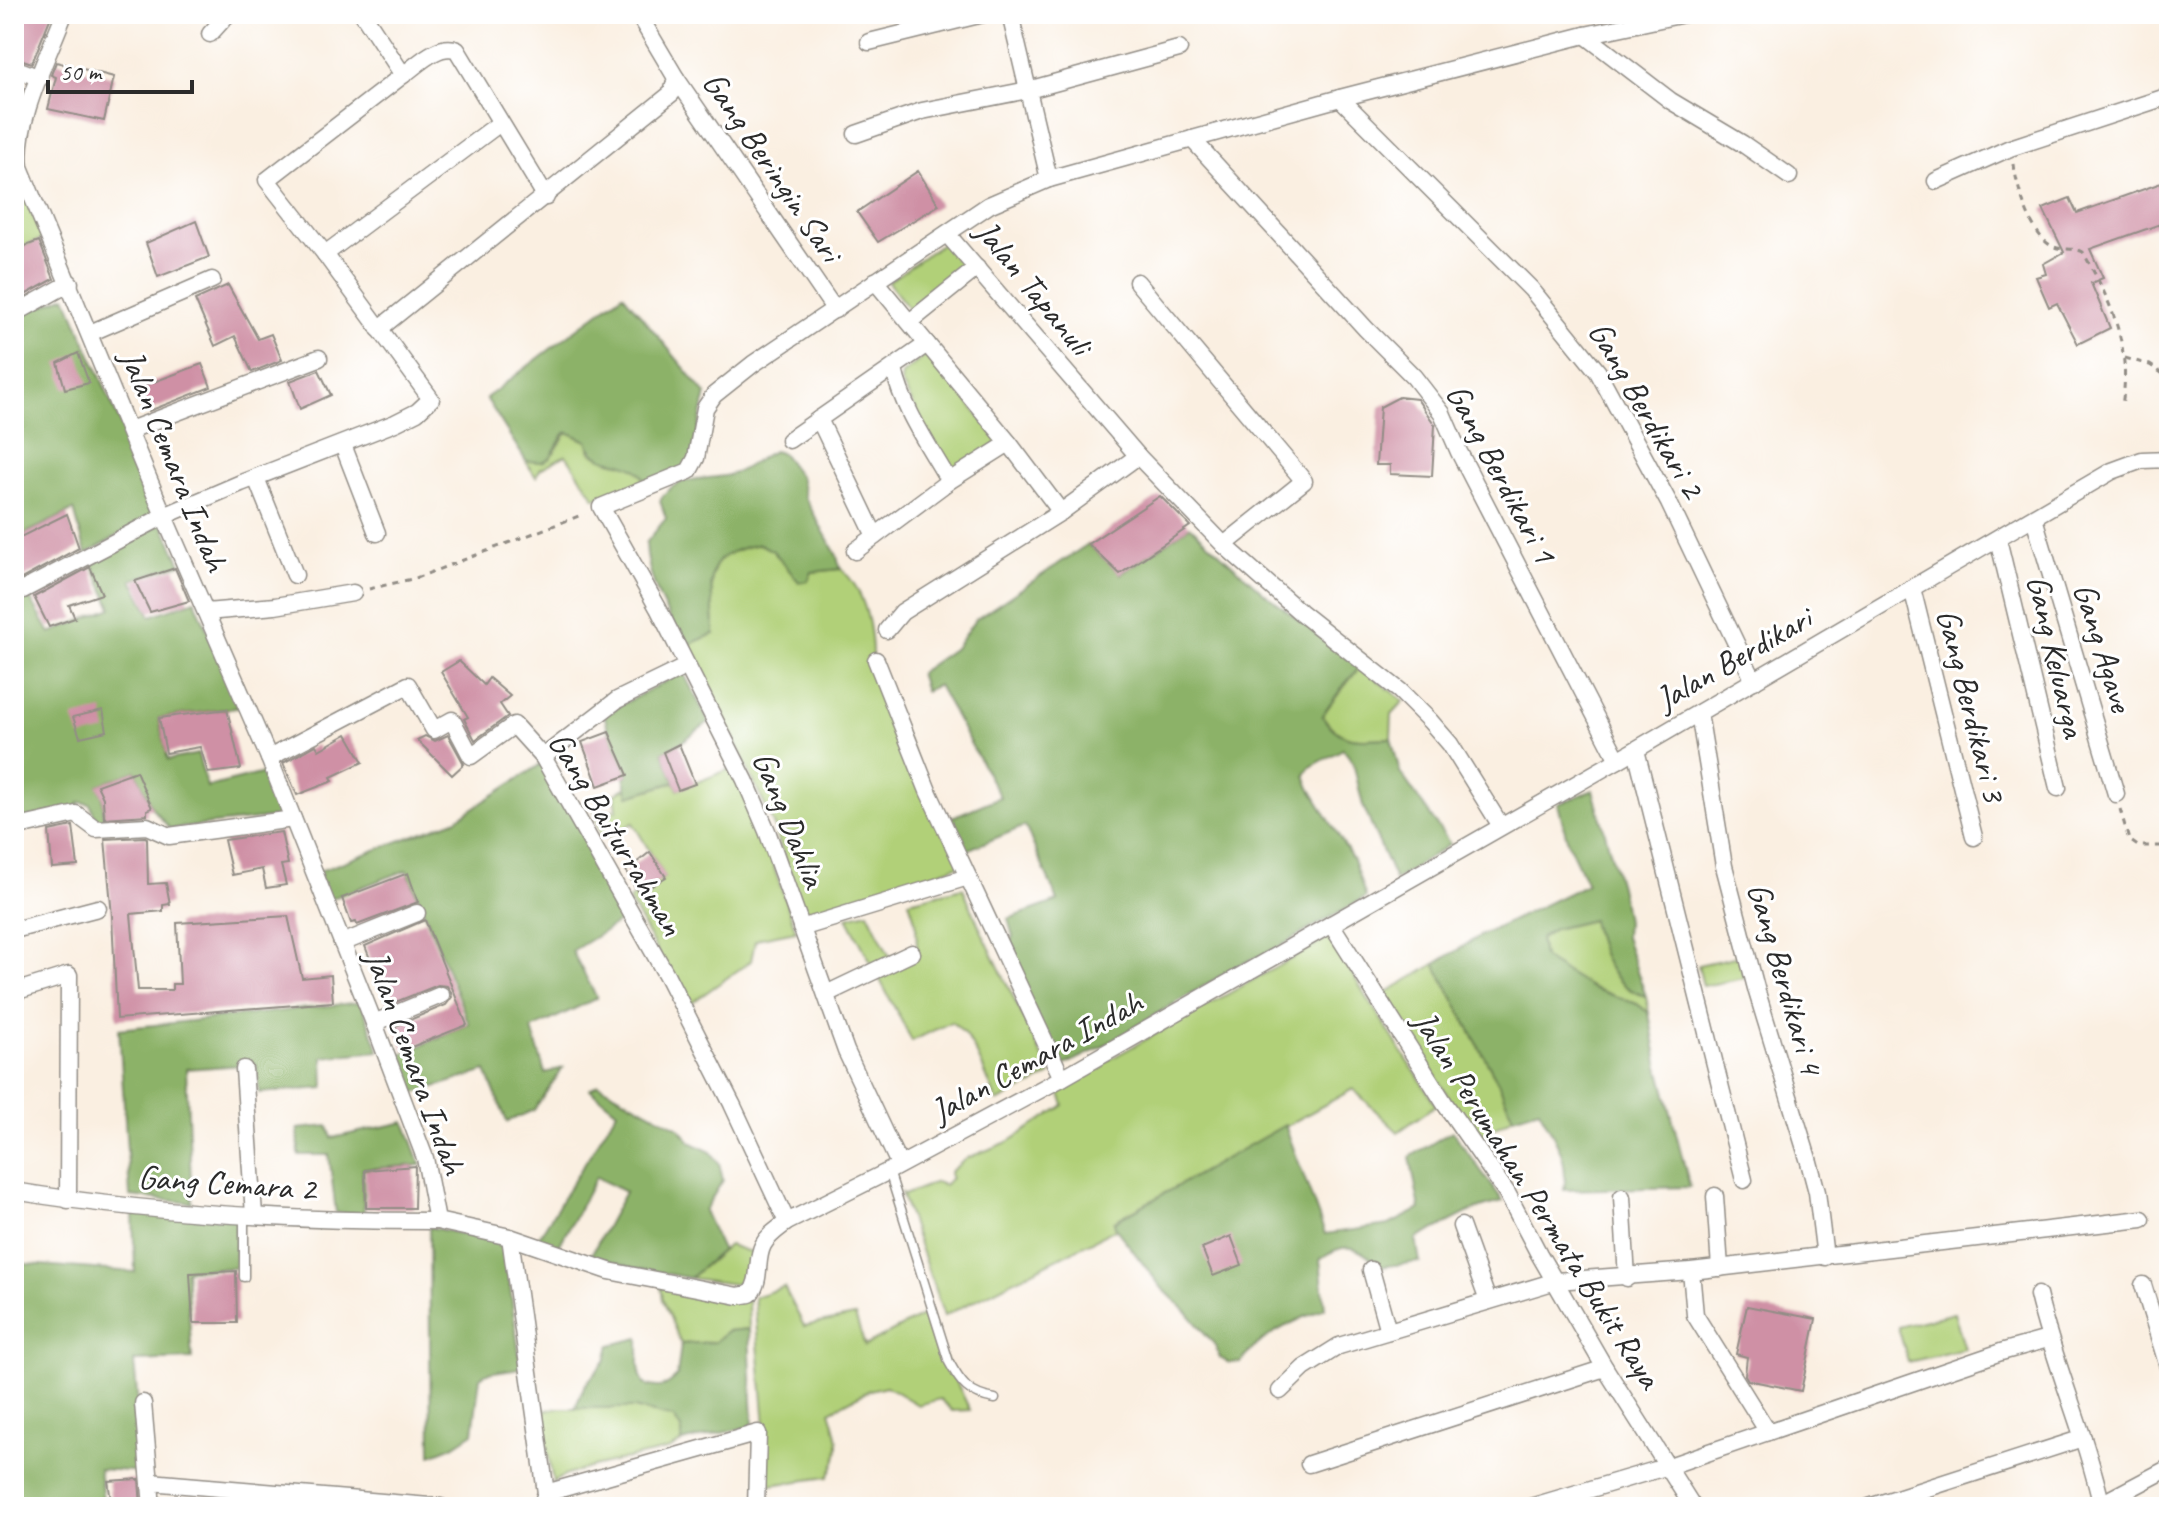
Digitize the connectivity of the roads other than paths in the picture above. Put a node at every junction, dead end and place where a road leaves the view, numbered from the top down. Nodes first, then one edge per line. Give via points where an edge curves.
1 (64, 14) edge
2 (228, 14) edge
3 (363, 14) edge
4 (638, 14) edge
5 (983, 14) edge
6 (1010, 14) edge
7 (1684, 14) edge
8 (210, 34) dead end
9 (1585, 35) junction
10 (869, 42) dead end
11 (1179, 49) dead end
12 (14, 68) edge
13 (403, 75) junction
14 (40, 78) junction
15 (676, 78) junction
16 (1028, 90) junction
17 (2169, 96) edge
18 (1340, 98) junction
19 (500, 123) junction
20 (856, 134) dead end
21 (1192, 139) junction
22 (1789, 176) dead end
23 (1049, 179) junction
24 (1936, 181) dead end
25 (546, 197) junction
26 (947, 234) junction
27 (325, 254) junction
28 (977, 268) junction
29 (212, 280) dead end
30 (875, 281) junction
31 (1137, 282) dead end
32 (70, 283) junction
33 (835, 310) junction
34 (14, 314) edge
35 (911, 321) junction
36 (379, 329) junction
37 (90, 333) junction
38 (927, 344) junction
39 (319, 358) dead end
40 (894, 369) junction
41 (819, 419) junction
42 (130, 430) junction
43 (789, 440) dead end
44 (1009, 443) junction
45 (343, 445) junction
46 (1138, 456) junction
47 (2169, 459) edge
48 (256, 478) junction
49 (949, 481) junction
50 (1061, 512) junction
51 (164, 516) junction
52 (2034, 518) junction
53 (377, 533) dead end
54 (875, 536) junction
55 (1998, 539) junction
56 (1224, 545) junction
57 (855, 551) dead end
58 (295, 575) dead end
59 (1912, 588) junction
60 (23, 590) dead end
61 (353, 593) road end
62 (206, 612) junction
63 (887, 630) dead end
64 (876, 660) dead end
65 (687, 666) junction
66 (1754, 681) junction
67 (1699, 713) junction
68 (1636, 750) junction
69 (543, 757) junction
70 (269, 758) junction
71 (1618, 760) junction
72 (2058, 788) dead end
73 (2116, 794) road end
74 (293, 819) junction
75 (1501, 826) junction
76 (14, 828) edge
77 (1974, 837) dead end
78 (968, 877) junction
79 (98, 908) dead end
80 (417, 913) dead end
81 (1331, 924) junction
82 (801, 928) junction
83 (14, 930) edge
84 (342, 943) junction
85 (912, 953) dead end
86 (14, 992) edge
87 (826, 994) junction
88 (441, 995) dead end
89 (374, 1023) junction
90 (244, 1069) dead end
91 (1062, 1078) junction
92 (894, 1168) junction
93 (1744, 1180) dead end
94 (14, 1191) edge
95 (1715, 1196) dead end
96 (1622, 1197) dead end
97 (68, 1200) junction
98 (249, 1215) junction
99 (2142, 1219) dead end
100 (437, 1221) junction
101 (787, 1222) junction
102 (1461, 1226) dead end
103 (510, 1237) junction
104 (1825, 1257) junction
105 (1720, 1268) junction
106 (1371, 1270) dead end
107 (1691, 1271) junction
108 (244, 1277) dead end
109 (1627, 1278) junction
110 (1556, 1281) junction
111 (2143, 1285) dead end
112 (2038, 1295) dead end
113 (1488, 1301) junction
114 (1388, 1331) junction
115 (2048, 1339) junction
116 (1605, 1368) junction
117 (2169, 1370) edge
118 (1280, 1391) dead end
119 (995, 1399) dead end
120 (143, 1403) dead end
121 (1768, 1432) junction
122 (2083, 1438) junction
123 (1309, 1464) dead end
124 (1669, 1466) junction
125 (2169, 1468) edge
126 (150, 1482) junction
127 (543, 1500) edge
128 (318, 1502) edge
129 (2102, 1506) edge
130 (152, 1507) edge
131 (441, 1507) edge
132 (756, 1507) edge
133 (1530, 1507) edge
134 (1693, 1507) edge
135 (1869, 1507) edge

1 - 14 street, Jalan Cemara Indah
2 - 8 street
3 - 13 street
4 - 15 street, Gang Beringin Sari
5 - 10 street
6 - 16 street
7 - 9 street, Jalan Tapanuli
9 - 18 street, Jalan Tapanuli
9 - 22 street via 1671,101
11 - 16 street
12 - 14 street
13 - 19 street via 442,48 453,48
13 - 27 street via 267,180
14 - 32 street, Jalan Cemara Indah via 22,130 20,167
15 - 25 street via 672,93
15 - 33 street, Gang Beringin Sari
16 - 20 street via 922,111
16 - 23 street
17 - 24 street via 2010,148
18 - 21 street, Jalan Tapanuli
18 - 66 street, Gang Berdikari 2 via 1531,289 1598,372 1669,503
19 - 25 street
19 - 27 street
21 - 23 street, Jalan Tapanuli
21 - 71 street, Gang Berdikari 1 via 1442,413
23 - 26 street, Jalan Tapanuli via 989,205
25 - 36 street
26 - 28 street, Jalan Tapanuli
26 - 30 street
27 - 36 street
28 - 35 street
28 - 46 street, Jalan Tapanuli
29 - 37 street
30 - 33 street
30 - 35 street
31 - 56 street via 1304,481
32 - 34 street
32 - 37 street, Jalan Cemara Indah
33 - 65 street, Gang Dahlia via 714,395 705,408 689,471 601,507
35 - 38 street
36 - 45 street via 431,399 417,412
37 - 42 street, Jalan Cemara Indah
38 - 40 street
38 - 44 street
39 - 42 street
40 - 41 street
40 - 49 street via 908,407
41 - 43 street
41 - 54 street
42 - 51 street, Jalan Cemara Indah
44 - 49 street
44 - 50 street
45 - 48 street
45 - 53 street
46 - 50 street
46 - 56 street, Jalan Tapanuli
47 - 52 street, Jalan Berdikari via 2126,464
48 - 51 street
48 - 58 street
49 - 54 street
50 - 63 street via 905,610
51 - 60 street
51 - 62 street, Jalan Cemara Indah
52 - 55 street, Jalan Berdikari
52 - 73 street, Gang Agave
54 - 57 street
55 - 59 street, Jalan Berdikari
55 - 72 street, Gang Keluarga
56 - 75 street, Jalan Tapanuli via 1420,711 1450,744
59 - 66 street, Jalan Berdikari
59 - 77 street, Gang Berdikari 3
61 - 62 street
62 - 70 street, Jalan Cemara Indah
64 - 78 street
65 - 69 street via 617,700
65 - 82 street, Gang Dahlia via 767,831
66 - 67 street, Jalan Berdikari
67 - 68 street, Jalan Berdikari
67 - 104 street, Gang Berdikari 4 via 1724,866 1817,1192
68 - 71 street, Jalan Berdikari
68 - 93 street
69 - 70 street, Gang Baiturrahman via 514,725 471,756 452,720 434,730 408,685
69 - 101 street, Gang Baiturrahman via 667,976
70 - 74 street, Jalan Cemara Indah
71 - 75 street, Jalan Berdikari
74 - 76 street via 169,836 147,826 96,829 76,814
74 - 84 street, Jalan Cemara Indah
75 - 81 street, Jalan Berdikari
78 - 82 street
78 - 91 street
79 - 83 street
80 - 84 street
81 - 91 street, Jalan Cemara Indah
81 - 110 street, Jalan Perumahan Permata Bukit Raya via 1507,1193
82 - 87 street, Gang Dahlia
84 - 89 street, Jalan Cemara Indah
85 - 87 street
86 - 97 street via 69,975
87 - 92 street, Gang Dahlia
88 - 89 street
89 - 100 street, Jalan Cemara Indah via 425,1158
90 - 98 street
91 - 92 street, Jalan Cemara Indah
92 - 101 street, Jalan Cemara Indah
92 - 119 lane via 949,1362 965,1388
94 - 97 street, Gang Cemara 2
95 - 105 street
96 - 109 street
97 - 98 street, Gang Cemara 2
98 - 100 street, Gang Cemara 2
98 - 108 lane
99 - 104 street
100 - 103 street, Jalan Cemara Indah
101 - 103 street, Jalan Cemara Indah via 761,1247 756,1287 745,1296 609,1271
102 - 113 street
103 - 127 street
104 - 105 street
105 - 107 street
106 - 114 street
107 - 109 street
107 - 121 street via 1695,1315
109 - 110 street
110 - 113 street
110 - 116 street, Jalan Perumahan Permata Bukit Raya
111 - 117 street
112 - 115 street
113 - 114 street
114 - 118 street via 1339,1346
115 - 121 street
115 - 122 street
116 - 123 street
116 - 124 street, Jalan Perumahan Permata Bukit Raya
120 - 126 street
121 - 124 street
122 - 129 street
122 - 135 street
124 - 133 street
124 - 134 street, Jalan Perumahan Permata Bukit Raya
125 - 129 street
126 - 128 street
126 - 130 street
127 - 132 street via 705,1445 758,1433
128 - 131 street

